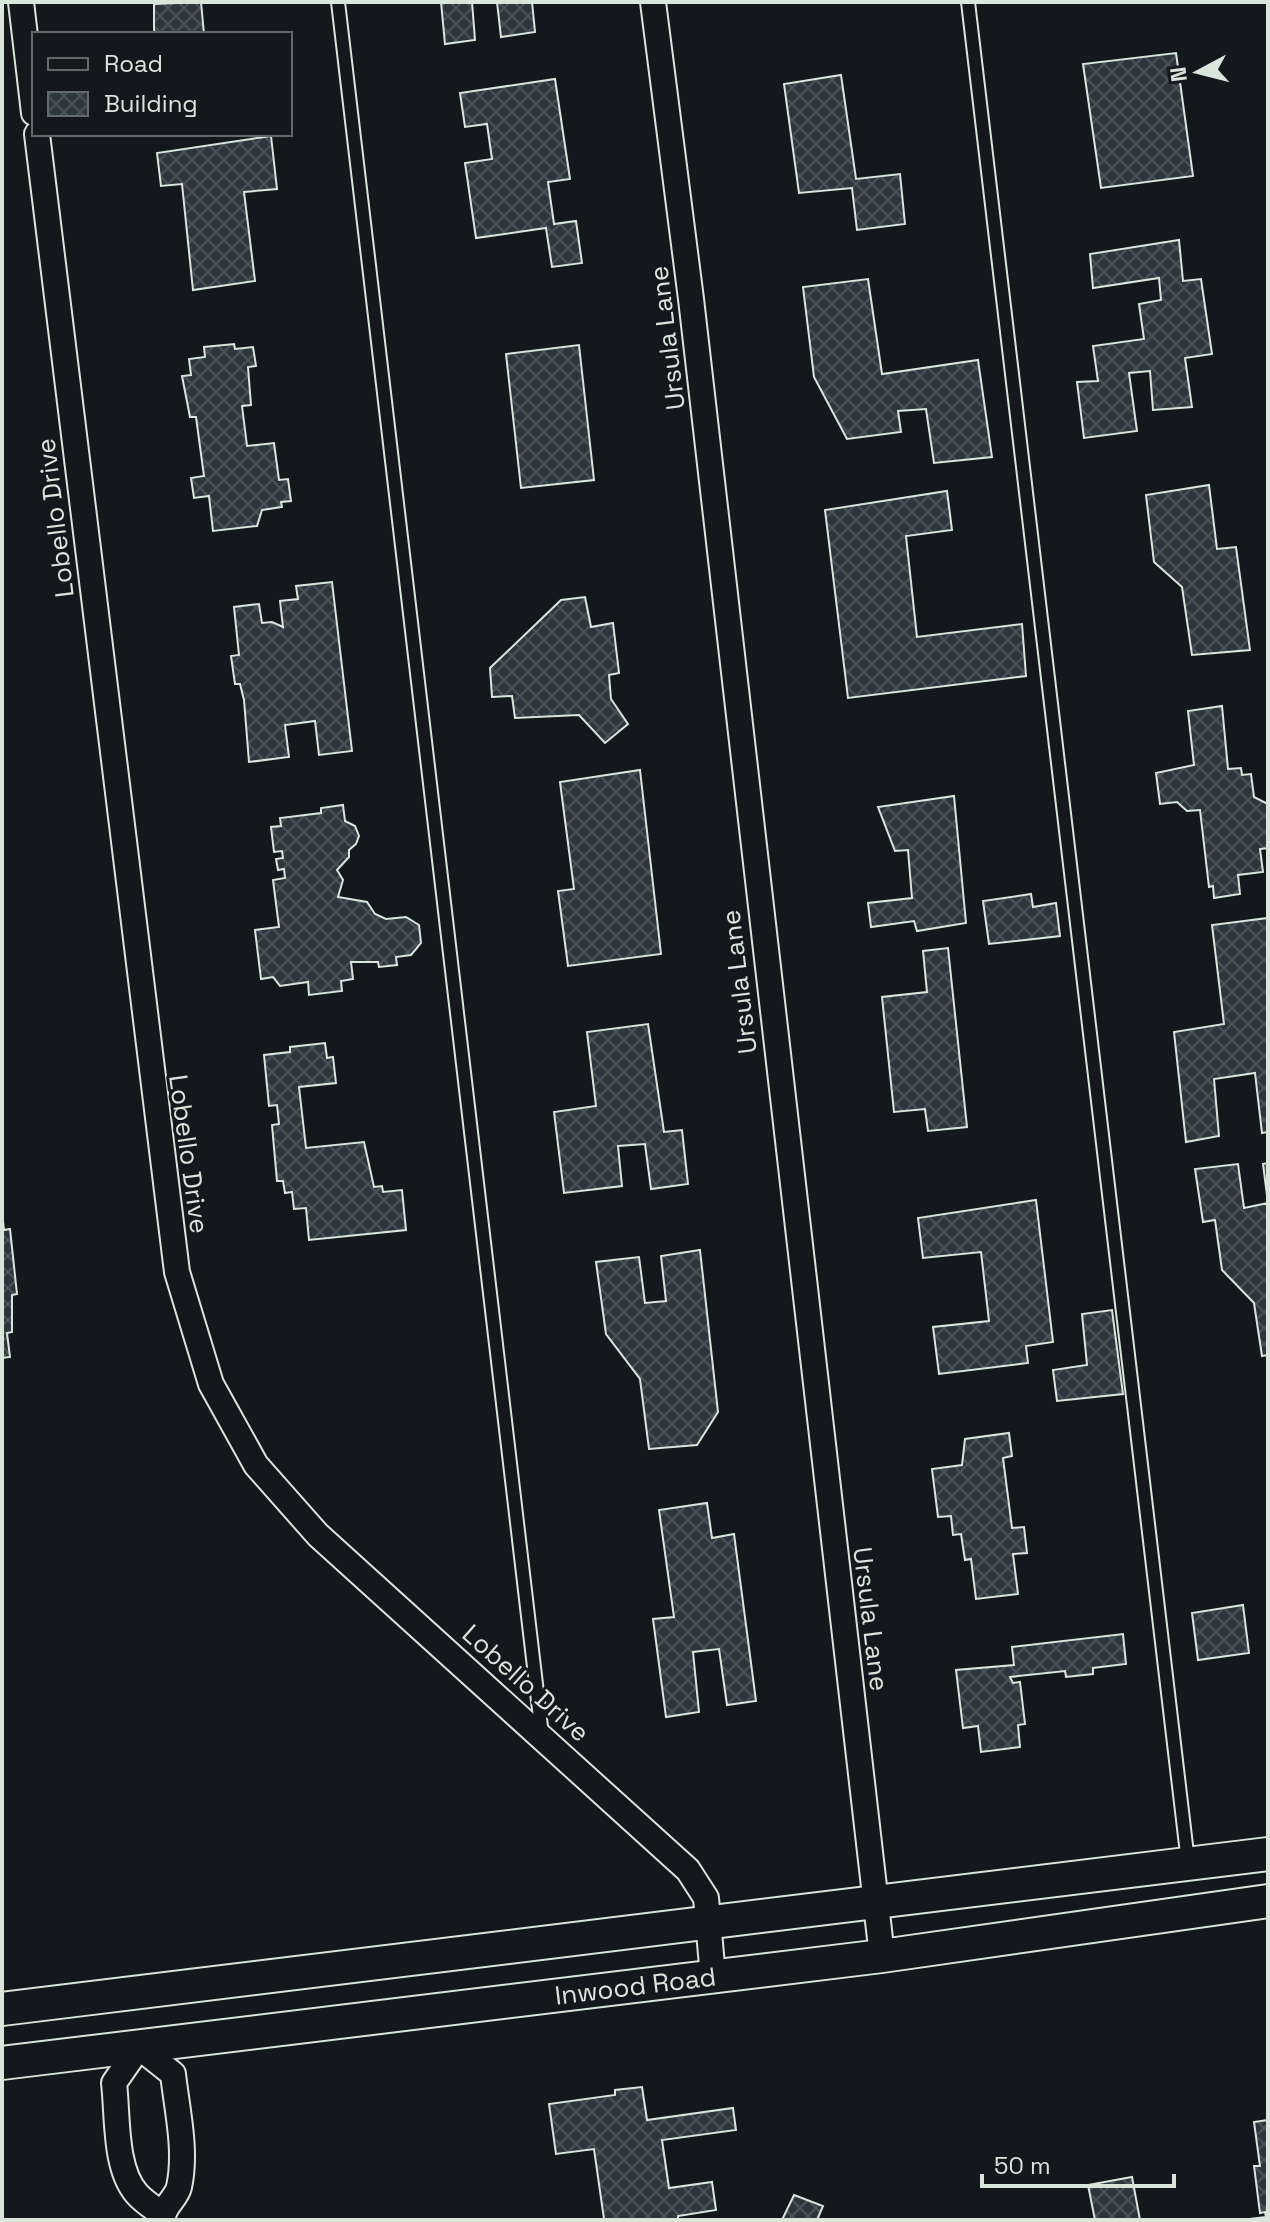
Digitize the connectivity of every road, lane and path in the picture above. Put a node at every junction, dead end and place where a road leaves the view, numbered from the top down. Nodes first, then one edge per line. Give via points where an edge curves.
1 (21, 2) edge
2 (338, 2) edge
3 (653, 2) edge
4 (968, 2) edge
5 (32, 96) edge
6 (37, 136) edge
7 (542, 1736) junction
8 (1268, 1854) edge
9 (1188, 1864) junction
10 (1268, 1901) edge
11 (877, 1903) junction
12 (709, 1922) junction
13 (882, 1956) junction
14 (713, 1977) junction
15 (131, 1993) junction
16 (2, 2009) edge
17 (139, 2047) junction
18 (2, 2063) edge
19 (162, 2217) edge

1 - 5 street
2 - 7 lane
3 - 11 street, Ursula Lane
4 - 9 lane
6 - 7 street, Lobello Drive via 151,1085 188,1319 211,1384 256,1465 318,1535
7 - 12 street, Lobello Drive via 688,1870 706,1898
8 - 9 main road
9 - 11 main road
10 - 13 main road, Inwood Road
11 - 12 main road
11 - 13 street, Ursula Lane
12 - 14 street, Lobello Drive
12 - 15 main road
13 - 14 main road, Inwood Road
14 - 17 main road, Inwood Road
15 - 16 main road
15 - 17 main road
17 - 18 main road, Inwood Road
17 - 19 street via 173,2074 179,2190
17 - 19 street via 114,2083 122,2151 136,2193

